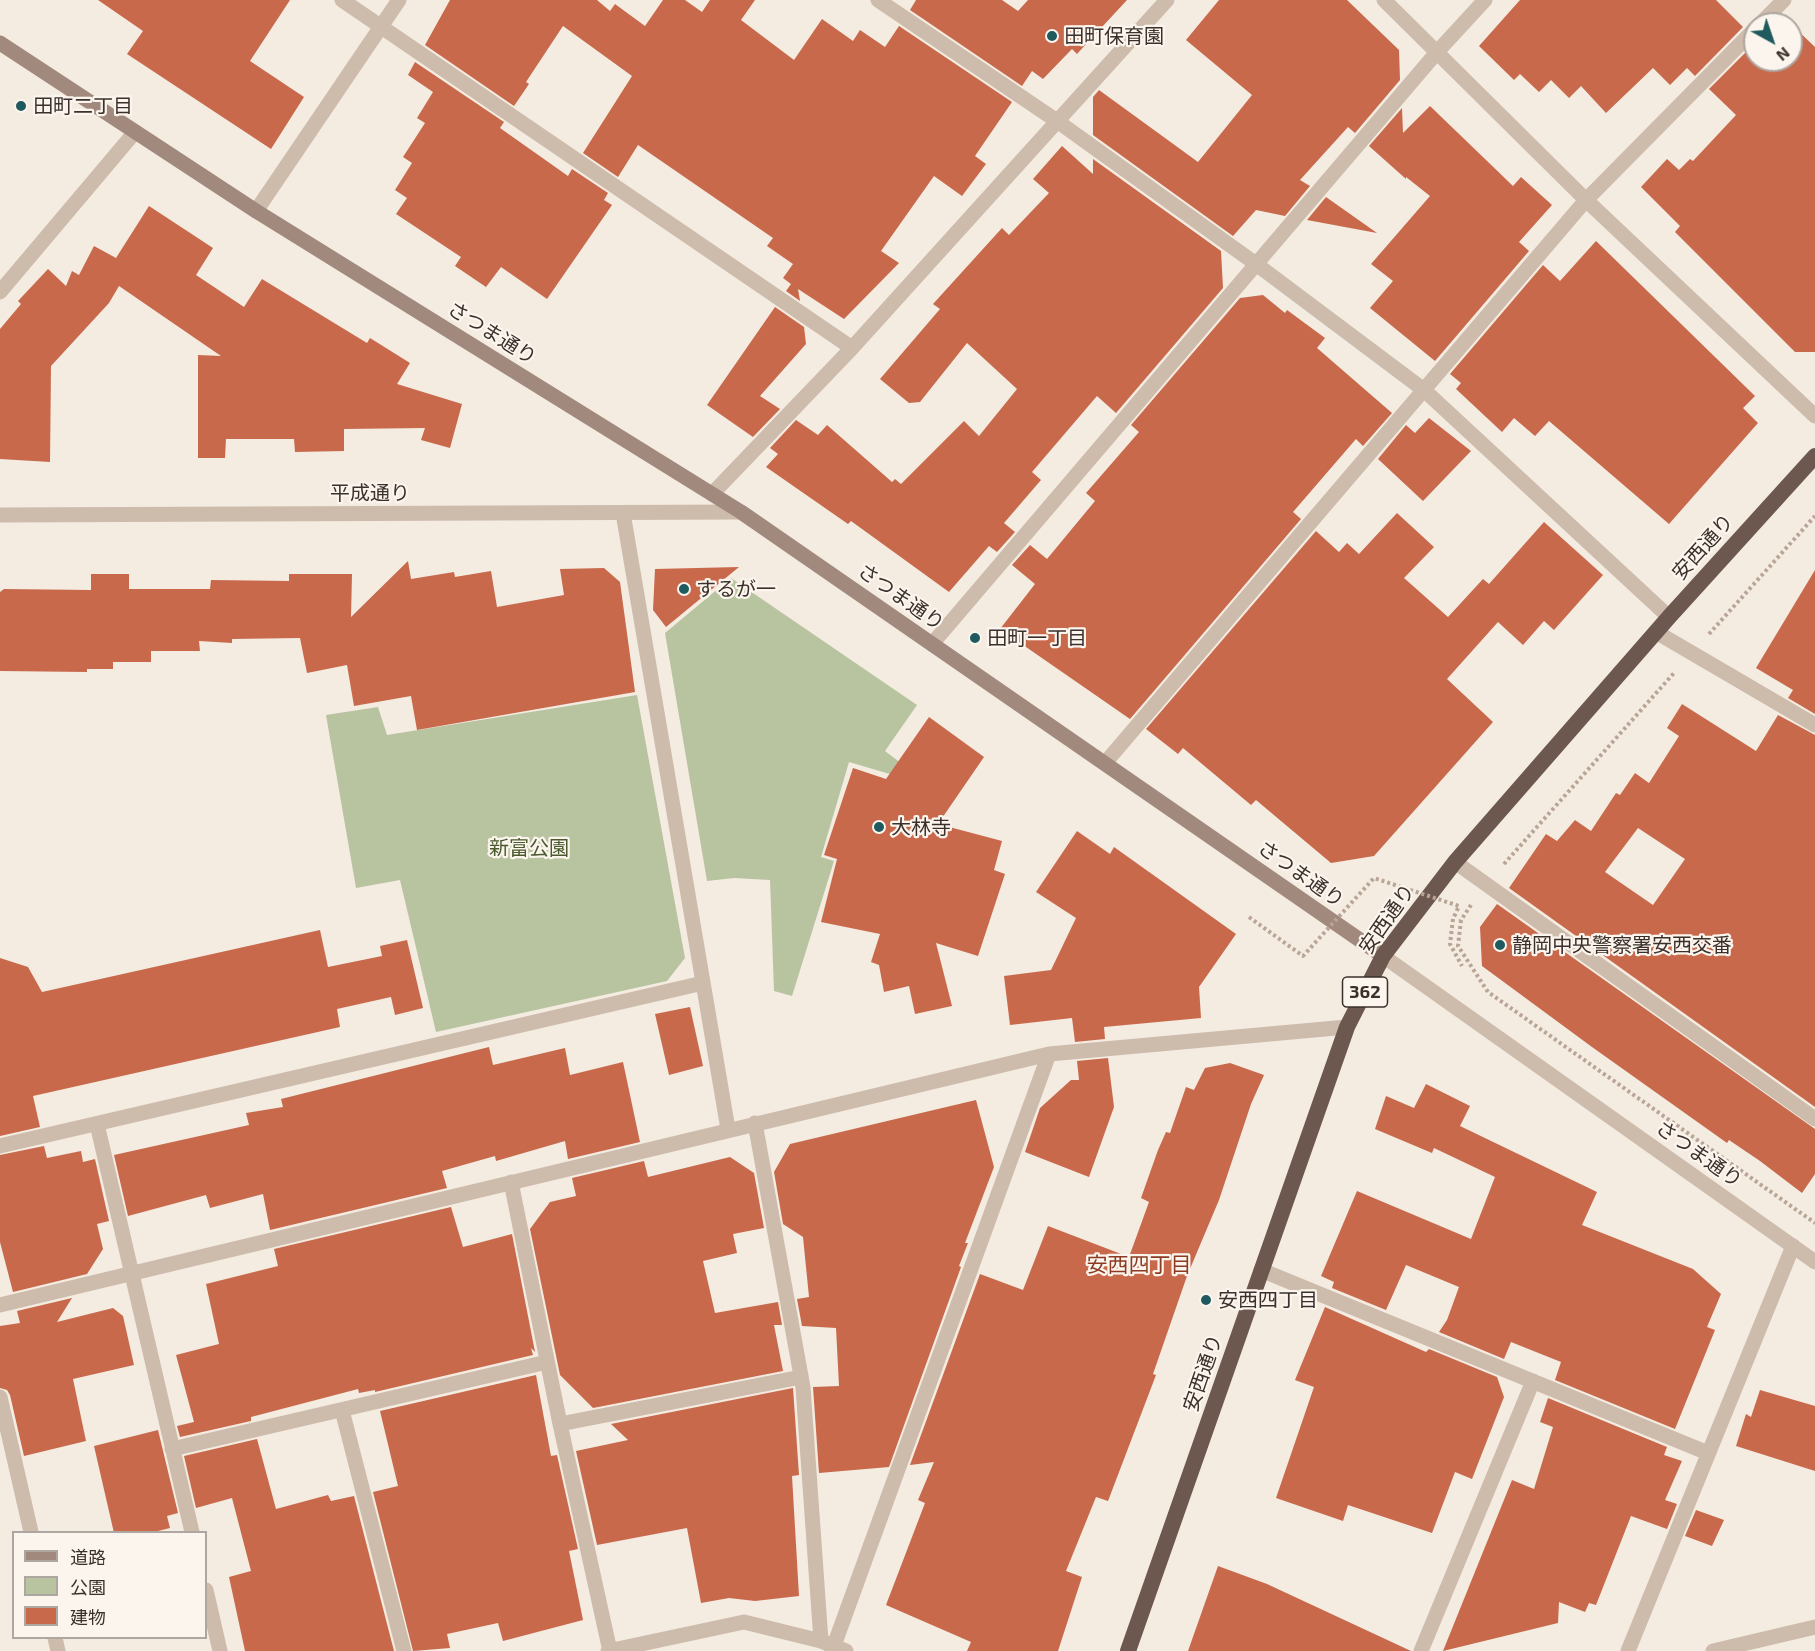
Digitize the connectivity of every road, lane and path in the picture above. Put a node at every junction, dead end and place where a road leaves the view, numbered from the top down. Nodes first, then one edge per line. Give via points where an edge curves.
1 (342, 0) edge
2 (399, 0) edge
3 (879, 0) edge
4 (1167, 0) edge
5 (1384, 0) edge
6 (1485, 0) edge
7 (1784, 0) edge
8 (1772, 12) edge
9 (381, 26) junction
10 (1743, 41) edge
11 (0, 43) edge
12 (1438, 51) junction
13 (1057, 121) junction
14 (135, 132) junction
15 (1587, 200) junction
16 (256, 211) junction
17 (1256, 264) junction
18 (0, 292) edge
19 (852, 348) junction
20 (1424, 390) junction
21 (1815, 416) edge
22 (1815, 456) edge
23 (712, 494) junction
24 (741, 512) junction
25 (623, 513) junction
26 (0, 515) edge
27 (1815, 516) edge
28 (1668, 617) junction
29 (1656, 632) junction
30 (932, 644) junction
31 (1693, 652) junction
32 (1815, 725) edge
33 (1105, 763) junction
34 (1455, 862) junction
35 (1486, 884) junction
36 (1249, 917) dead end
37 (1383, 956) junction
38 (1462, 966) dead end
39 (704, 983) junction
40 (1347, 1027) junction
41 (1049, 1054) junction
42 (1815, 1119) edge
43 (755, 1123) junction
44 (97, 1124) junction
45 (728, 1129) junction
46 (0, 1146) edge
47 (511, 1182) junction
48 (1815, 1222) edge
49 (1793, 1246) junction
50 (1815, 1262) edge
51 (1261, 1270) junction
52 (131, 1273) junction
53 (0, 1305) edge
54 (547, 1362) junction
55 (801, 1377) junction
56 (1533, 1381) junction
57 (0, 1397) edge
58 (342, 1410) junction
59 (560, 1424) junction
60 (172, 1449) junction
61 (1708, 1453) junction
62 (31, 1531) edge
63 (192, 1531) edge
64 (207, 1594) edge
65 (1815, 1627) edge
66 (833, 1647) edge
67 (220, 1651) edge
68 (404, 1651) edge
69 (609, 1651) edge
70 (1128, 1651) edge
71 (1421, 1651) edge
72 (1628, 1651) edge
73 (1713, 1651) edge

1 - 9 street
2 - 9 street
3 - 13 street
4 - 13 street
5 - 12 street
6 - 12 street
7 - 8 street
9 - 16 street
9 - 19 street
10 - 15 street
11 - 14 main road, さつま通り
12 - 15 street
12 - 17 street
13 - 17 street
13 - 19 street
14 - 16 main road, さつま通り
14 - 18 street
15 - 20 street
15 - 21 street
16 - 23 main road, さつま通り
17 - 20 street
17 - 30 street
19 - 23 street
20 - 28 street
20 - 33 street
22 - 28 highway, 安西通り / 362
23 - 24 main road, さつま通り
24 - 25 street, 平成通り
24 - 30 main road, さつま通り
25 - 26 street, 平成通り
25 - 39 street
27 - 31 path
28 - 29 highway, 安西通り / 362
29 - 31 street
29 - 34 highway, 安西通り / 362
30 - 33 main road, さつま通り
31 - 32 street
31 - 35 path
33 - 37 main road, さつま通り
34 - 35 street
34 - 37 highway, 安西通り / 362
35 - 42 street
35 - 48 path via 1461,920 1458,946 1488,992
36 - 38 path, bridge via 1303,956 1374,878 1459,906 1450,944
37 - 40 main road
37 - 49 street, さつま通り
39 - 44 street
39 - 45 street
40 - 41 street
40 - 51 main road
41 - 43 street
41 - 66 street
43 - 45 street
43 - 55 street
44 - 46 street
44 - 52 street
45 - 47 street
47 - 52 street
47 - 54 street
49 - 50 street, さつま通り
49 - 61 street
51 - 56 street
51 - 70 main road
52 - 53 street
52 - 60 street
54 - 58 street
54 - 59 street
55 - 59 street
55 - 66 street
56 - 61 street
56 - 71 street
57 - 62 street
58 - 60 street
58 - 68 street
59 - 69 street
60 - 63 street
61 - 72 street
64 - 67 street
65 - 73 street
66 - 69 street via 744,1622

